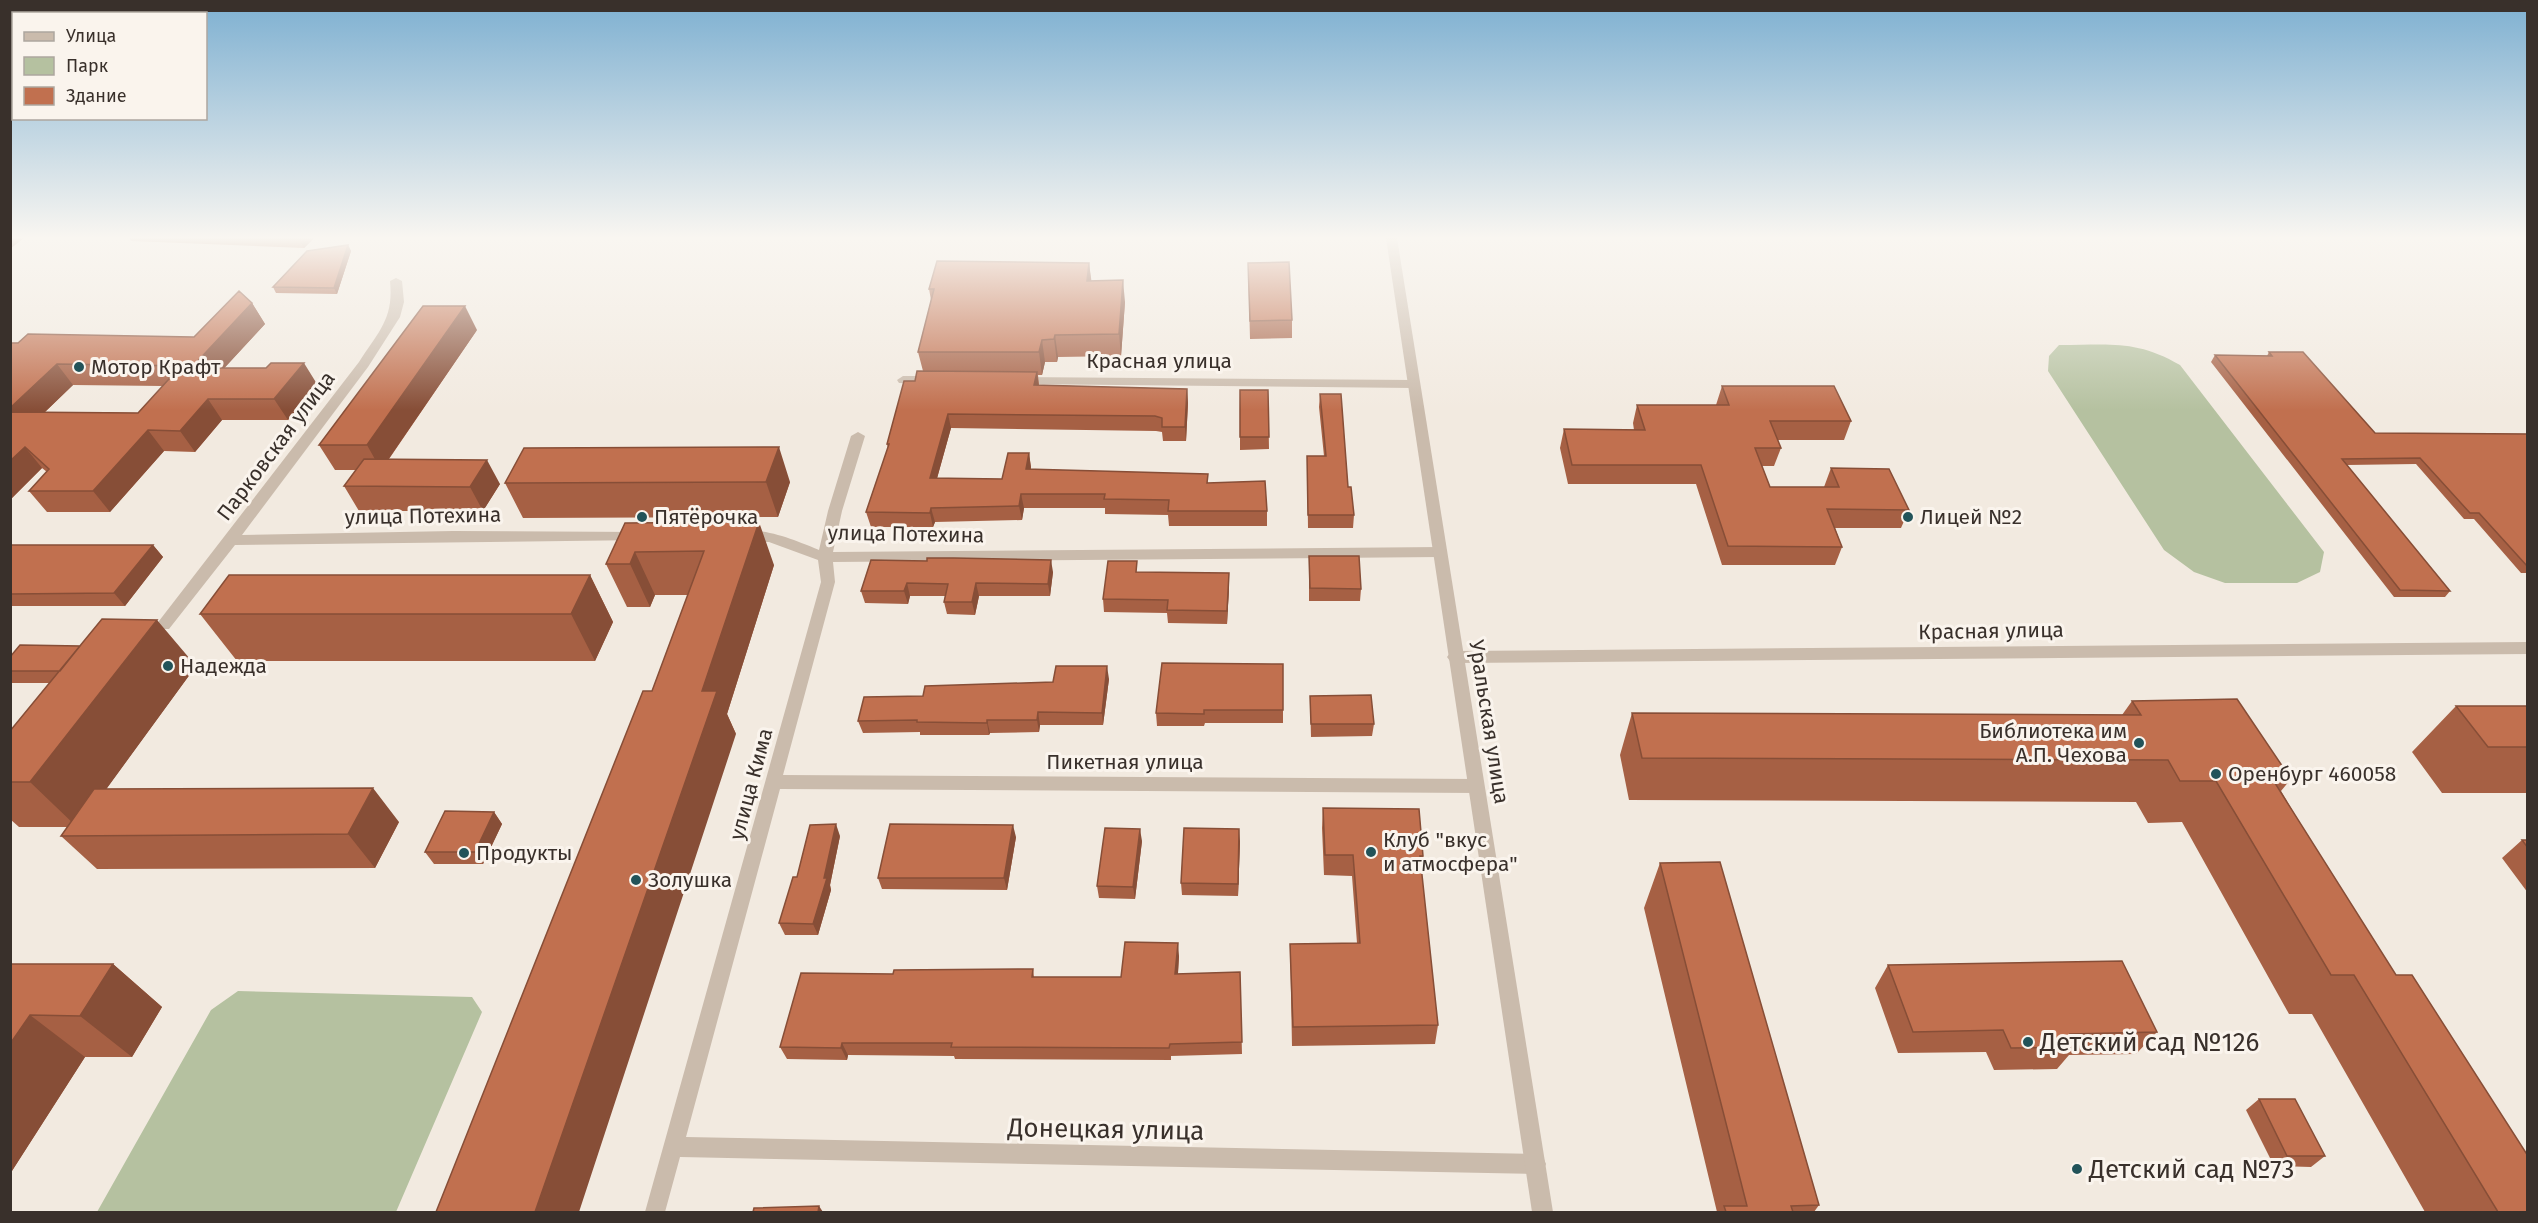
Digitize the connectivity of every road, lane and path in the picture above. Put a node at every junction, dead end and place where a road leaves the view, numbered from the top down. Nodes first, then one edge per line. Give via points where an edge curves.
1 (397, 295) edge
2 (1400, 295) edge
3 (903, 380) edge
4 (946, 380) edge
5 (1001, 381) edge
6 (1414, 384) junction
7 (858, 436) dead end
8 (652, 537) edge
9 (735, 537) edge
10 (231, 540) junction
11 (1440, 552) junction
12 (825, 557) junction
13 (164, 625) dead end
14 (2528, 648) edge
15 (1455, 657) junction
16 (775, 782) junction
17 (1476, 786) junction
18 (675, 1147) junction
19 (1536, 1164) junction
20 (655, 1212) edge
21 (1543, 1212) edge

1 - 10 street, Парковская улица via 394,317 364,364
2 - 6 street, Уральская улица
3 - 4 street
5 - 6 street, Красная улица
6 - 11 street, Уральская улица
7 - 12 street, улица Кима
8 - 10 street, улица Потехина
9 - 12 street, улица Потехина via 770,537
10 - 13 street, Парковская улица
11 - 12 street, улица Потехина
11 - 15 street, Уральская улица
12 - 16 street, улица Кима via 828,582
14 - 15 street, Красная улица
15 - 17 street, Уральская улица
16 - 17 street, Пикетная улица
16 - 18 street, улица Кима
17 - 19 street, Уральская улица
18 - 19 street, Донецкая улица
18 - 20 street, улица Кима
19 - 21 street, Уральская улица

